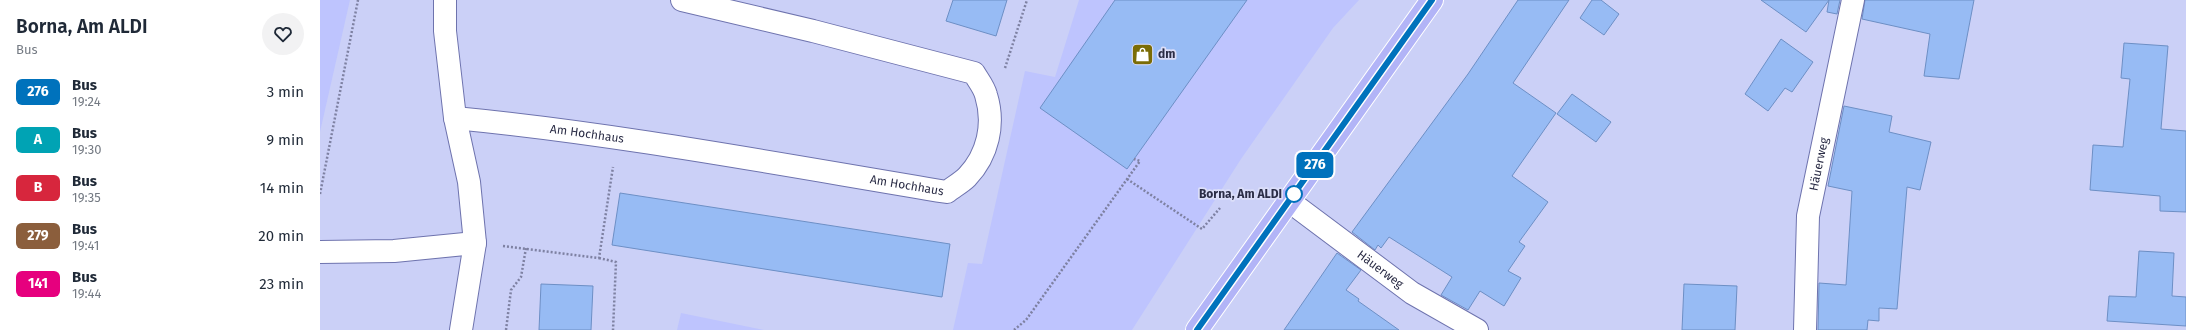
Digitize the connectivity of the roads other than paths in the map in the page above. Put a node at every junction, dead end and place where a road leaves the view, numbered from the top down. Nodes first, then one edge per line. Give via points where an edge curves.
1 (445, 0) edge
2 (682, 0) edge
3 (1432, 0) edge
4 (1853, 0) edge
5 (455, 118) junction
6 (1289, 201) junction
7 (475, 243) junction
8 (320, 252) edge
9 (461, 330) edge
10 (1197, 330) edge
11 (1477, 330) edge
12 (1804, 330) edge

1 - 5 street via 444,31
2 - 5 street, Am Hochhaus via 813,30 974,74 986,93 990,116 988,139 980,160 966,178 947,192 619,138
3 - 6 main road
4 - 12 street, Häuerweg via 1808,216
5 - 7 street via 469,182
6 - 10 main road
6 - 11 street, Häuerweg via 1412,293
7 - 8 street via 394,251
7 - 9 street

